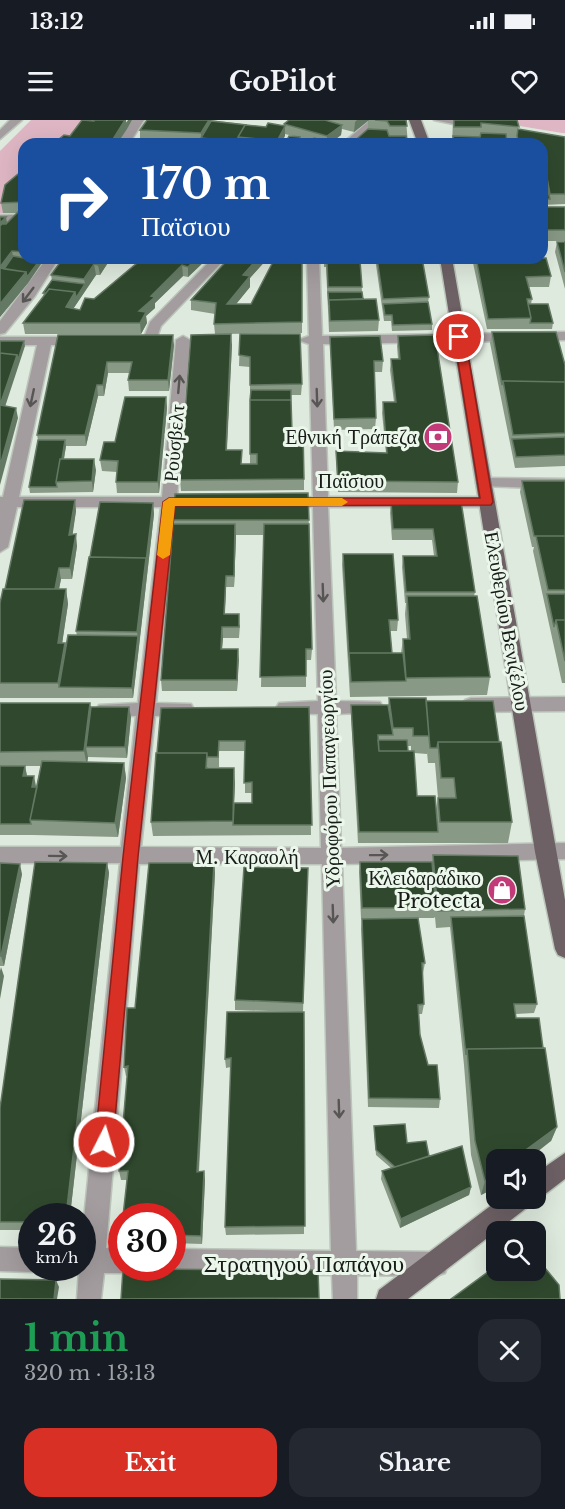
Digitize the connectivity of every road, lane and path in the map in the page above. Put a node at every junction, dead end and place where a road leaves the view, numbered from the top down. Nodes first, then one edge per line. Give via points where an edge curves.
1 (16, 120) edge
2 (138, 120) edge
3 (377, 120) edge
4 (415, 120) edge
5 (440, 120) edge
6 (494, 129) dead end
7 (0, 136) edge
8 (127, 138) edge
9 (355, 138) edge
10 (422, 138) edge
11 (18, 220) edge
12 (3, 225) edge
13 (49, 264) edge
14 (214, 264) edge
15 (313, 264) edge
16 (447, 264) edge
17 (0, 330) edge
18 (565, 336) edge
19 (459, 337) junction
20 (92, 340) edge
21 (291, 340) edge
22 (315, 340) junction
23 (0, 341) edge
24 (45, 341) junction
25 (484, 483) junction
26 (565, 484) edge
27 (5, 502) edge
28 (169, 502) junction
29 (192, 502) edge
30 (297, 502) edge
31 (320, 502) junction
32 (487, 502) junction
33 (0, 547) edge
34 (565, 704) edge
35 (521, 705) junction
36 (395, 706) edge
37 (452, 706) edge
38 (327, 707) junction
39 (270, 708) edge
40 (203, 709) edge
41 (90, 710) edge
42 (146, 710) junction
43 (555, 851) edge
44 (0, 855) edge
45 (331, 856) junction
46 (130, 857) junction
47 (565, 949) edge
48 (565, 1164) edge
49 (546, 1179) edge
50 (94, 1203) edge
51 (506, 1209) edge
52 (0, 1259) edge
53 (18, 1260) edge
54 (186, 1261) edge
55 (344, 1263) junction
56 (436, 1264) junction
57 (89, 1281) edge
58 (89, 1299) edge
59 (345, 1299) edge
60 (388, 1299) edge

1 - 7 street
2 - 8 street
3 - 9 street
4 - 10 main road
5 - 6 street
11 - 12 street
13 -> 17 street
28 -> 14 street, Ρούσβελτ via 167,340 155,325
15 - 22 street, Υδροφόρου Παπαγεωργίου
16 - 19 main road, Ελευθερίου Βενιζέλου
18 - 19 street
19 - 22 street
19 - 25 main road, Ελευθερίου Βενιζέλου
20 - 24 street
21 - 22 street
22 -> 31 street, Υδροφόρου Παπαγεωργίου
23 - 24 street
24 -> 27 street
25 - 26 street
25 - 32 main road, Ελευθερίου Βενιζέλου
27 - 28 street
27 - 33 street
28 - 29 street
28 - 42 street, Ρούσβελτ
30 - 31 street, Παϊσιου
31 - 32 street, Παϊσιου
31 -> 38 street, Υδροφόρου Παπαγεωργίου
32 - 35 main road, Ελευθερίου Βενιζέλου
34 - 35 street
35 - 37 street
35 - 43 main road, Ελευθερίου Βενιζέλου
36 - 38 street
38 - 39 street
38 - 45 street, Υδροφόρου Παπαγεωργίου
40 - 42 street
41 - 42 street
42 - 46 street, Ρούσβελτ
45 -> 43 street, Μ. Καραολή
43 - 47 main road, Ελευθερίου Βενιζέλου
44 -> 46 street, Μ. Καραολή
45 - 46 street, Μ. Καραολή
45 -> 55 street, Υδροφόρου Παπαγεωργίου
46 - 50 street, Ρούσβελτ
48 - 49 main road
51 - 56 main road
52 - 53 street
54 - 55 street, Στρατηγού Παπάγου
55 - 56 street, Στρατηγού Παπάγου
55 - 59 street, Υδροφόρου Παπαγεωργίου
56 - 60 main road
57 - 58 street, Ρούσβελτ

